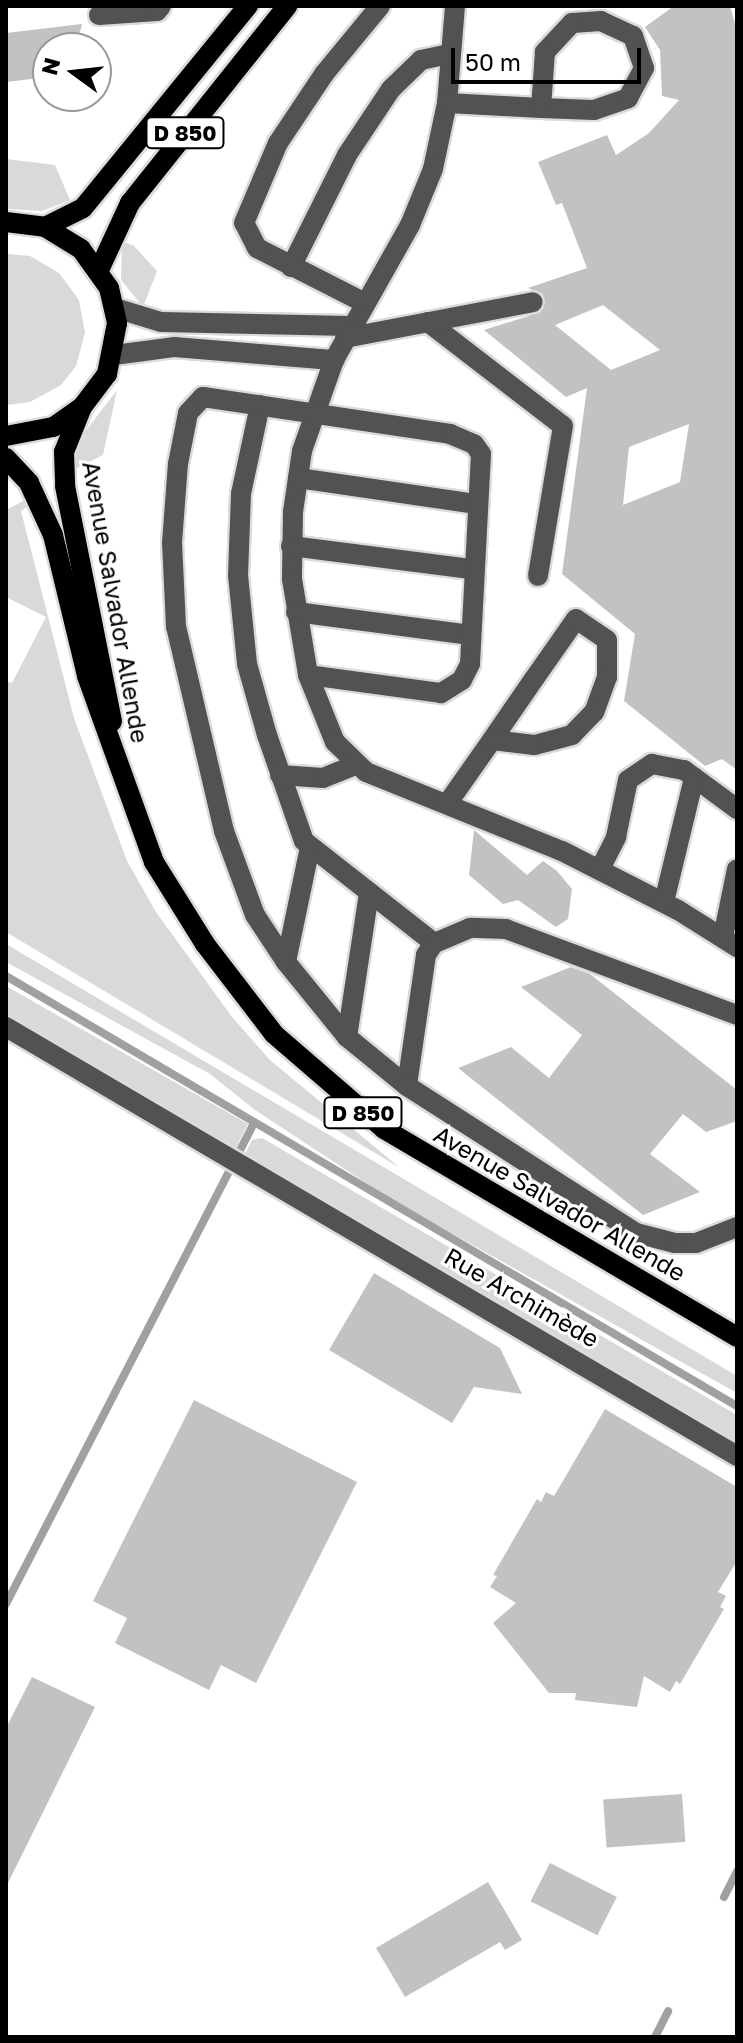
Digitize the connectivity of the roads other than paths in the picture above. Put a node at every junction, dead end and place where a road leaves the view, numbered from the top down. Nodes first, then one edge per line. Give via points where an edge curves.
1 (161, 6) edge
2 (248, 6) edge
3 (287, 6) edge
4 (380, 6) edge
5 (455, 6) edge
6 (99, 15) dead end
7 (450, 54) junction
8 (447, 103) junction
9 (541, 108) junction
10 (6, 222) edge
11 (45, 227) junction
12 (291, 267) junction
13 (99, 270) junction
14 (363, 302) junction
15 (533, 302) dead end
16 (115, 308) junction
17 (428, 322) junction
18 (348, 332) junction
19 (114, 355) junction
20 (334, 360) junction
21 (260, 405) junction
22 (82, 407) junction
23 (314, 413) junction
24 (6, 436) edge
25 (6, 458) edge
26 (298, 478) junction
27 (477, 504) junction
28 (291, 546) junction
29 (471, 569) junction
30 (538, 576) dead end
31 (296, 612) junction
32 (470, 635) junction
33 (308, 675) junction
34 (492, 740) junction
35 (117, 761) junction
36 (355, 765) junction
37 (280, 775) junction
38 (694, 778) junction
39 (447, 804) junction
40 (737, 809) edge
41 (310, 847) junction
42 (600, 869) junction
43 (737, 869) edge
44 (369, 893) junction
45 (664, 902) junction
46 (730, 942) edge
47 (434, 943) junction
48 (286, 962) junction
49 (737, 1015) edge
50 (6, 1027) edge
51 (347, 1037) junction
52 (407, 1086) junction
53 (737, 1227) edge
54 (737, 1337) edge
55 (737, 1456) edge

1 - 6 street via 157,11
2 - 11 main road, D 850 via 83,208
3 - 13 main road, D 850 via 130,203
4 - 12 street via 324,74 255,191 244,223 247,236
5 - 7 street
7 - 8 street
7 - 12 street via 421,60 391,89 347,155
8 - 9 street
8 - 14 street via 424,197
9 - 9 street via 594,110 628,98 644,68 633,36 601,21 572,23 545,52
10 - 11 main road
11 - 13 main road via 70,240
12 - 14 street
13 - 16 main road
14 - 18 street
15 - 17 street
16 - 18 street via 161,322
16 - 19 main road
17 - 18 street
17 - 30 street via 563,426
18 - 20 street
19 - 20 street via 175,347
19 - 22 main road, Avenue Salvador Allende
20 - 23 street
21 - 23 street
21 - 37 street via 241,494 240,618 247,664
21 - 48 street via 203,397 188,413 177,476 172,588 183,668 211,792 255,915
22 - 24 main road via 53,427
22 - 35 main road, Avenue Salvador Allende / D 850 via 64,452 65,486 107,678
23 - 26 street
23 - 27 street via 464,437 481,454
25 - 35 main road, Avenue Salvador Allende / D 850 via 29,483 53,535 87,676
26 - 27 street
26 - 28 street
27 - 29 street
28 - 29 street
28 - 31 street
29 - 32 street
31 - 32 street
31 - 33 street
32 - 33 street via 467,672 447,692
33 - 36 street via 335,742
34 - 34 street via 576,619 607,640 607,677 599,700 572,735 534,745
34 - 39 street
35 - 54 main road, Avenue Salvador Allende / D 850 via 138,823 177,904 240,991 305,1064 384,1129
36 - 37 street via 323,778
36 - 39 street
37 - 41 street via 299,834
38 - 40 street
38 - 42 street via 662,762 634,774 616,837
38 - 45 street
39 - 42 street
41 - 44 street
41 - 48 street
42 - 45 street
43 - 46 street
44 - 47 street
44 - 51 street
45 - 46 street
47 - 49 street via 470,928 506,929
47 - 52 street via 420,974
48 - 51 street
50 - 55 street, Rue Archimède
51 - 52 street
52 - 53 street via 636,1233 665,1242 696,1243

